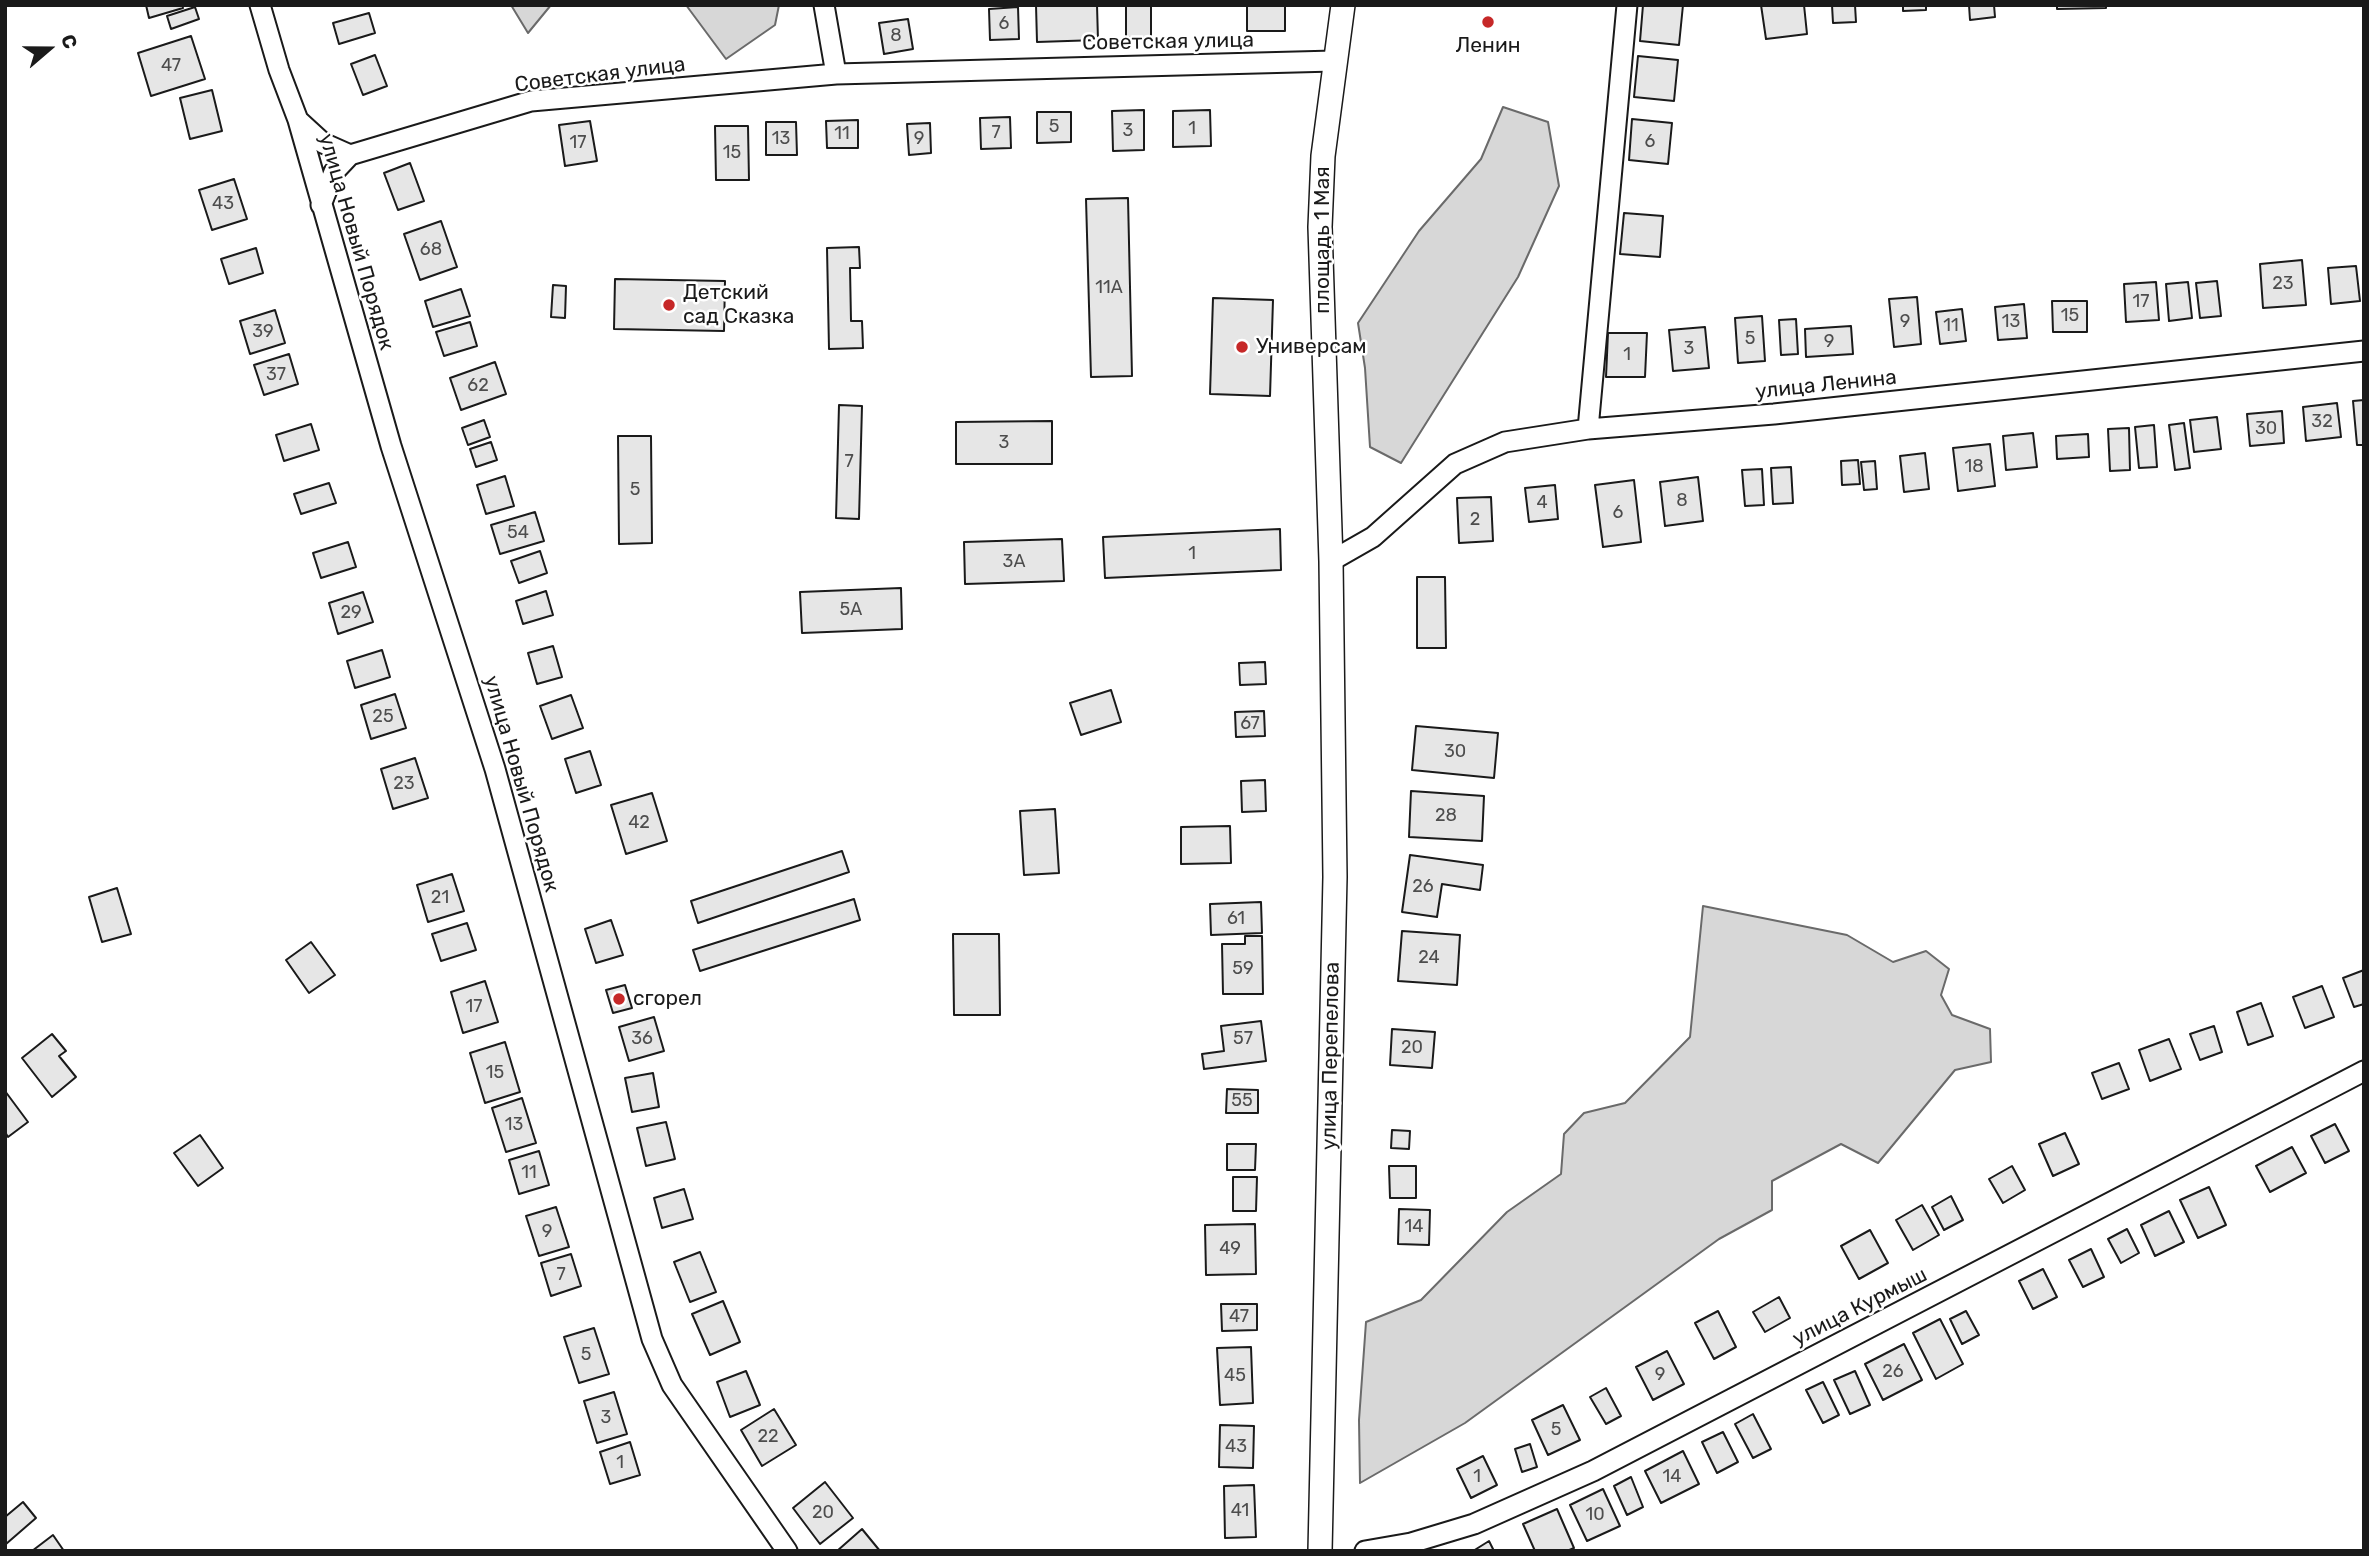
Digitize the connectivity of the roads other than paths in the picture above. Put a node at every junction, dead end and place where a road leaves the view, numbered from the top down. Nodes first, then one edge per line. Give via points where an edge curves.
1 (260, 5) edge
2 (824, 5) edge
3 (1343, 5) edge
4 (1627, 5) edge
5 (1334, 61) junction
6 (836, 74) junction
7 (298, 121) junction
8 (350, 155) junction
9 (321, 205) junction
10 (2364, 351) edge
11 (1588, 429) junction
12 (1331, 561) junction
13 (2364, 1071) edge
14 (787, 1551) edge
15 (1320, 1551) edge
16 (1366, 1551) edge

1 - 7 street, улица Новый Порядок
2 - 6 street
3 - 5 street, площадь 1 Мая
4 - 11 street
5 - 6 street, Советская улица
5 - 12 street, площадь 1 Мая via 1320,227
6 - 8 street, Советская улица via 531,101
7 - 8 street via 323,143
7 - 9 street, улица Новый Порядок
8 - 9 street via 334,172
9 - 14 street, улица Новый Порядок via 391,446 495,769 652,1339 672,1385
10 - 11 street, улица Ленина
11 - 12 street, улица Ленина via 1506,442 1455,464 1373,537
12 - 15 street, улица Перепелова via 1335,877
13 - 16 street, улица Курмыш via 1593,1471 1474,1524

